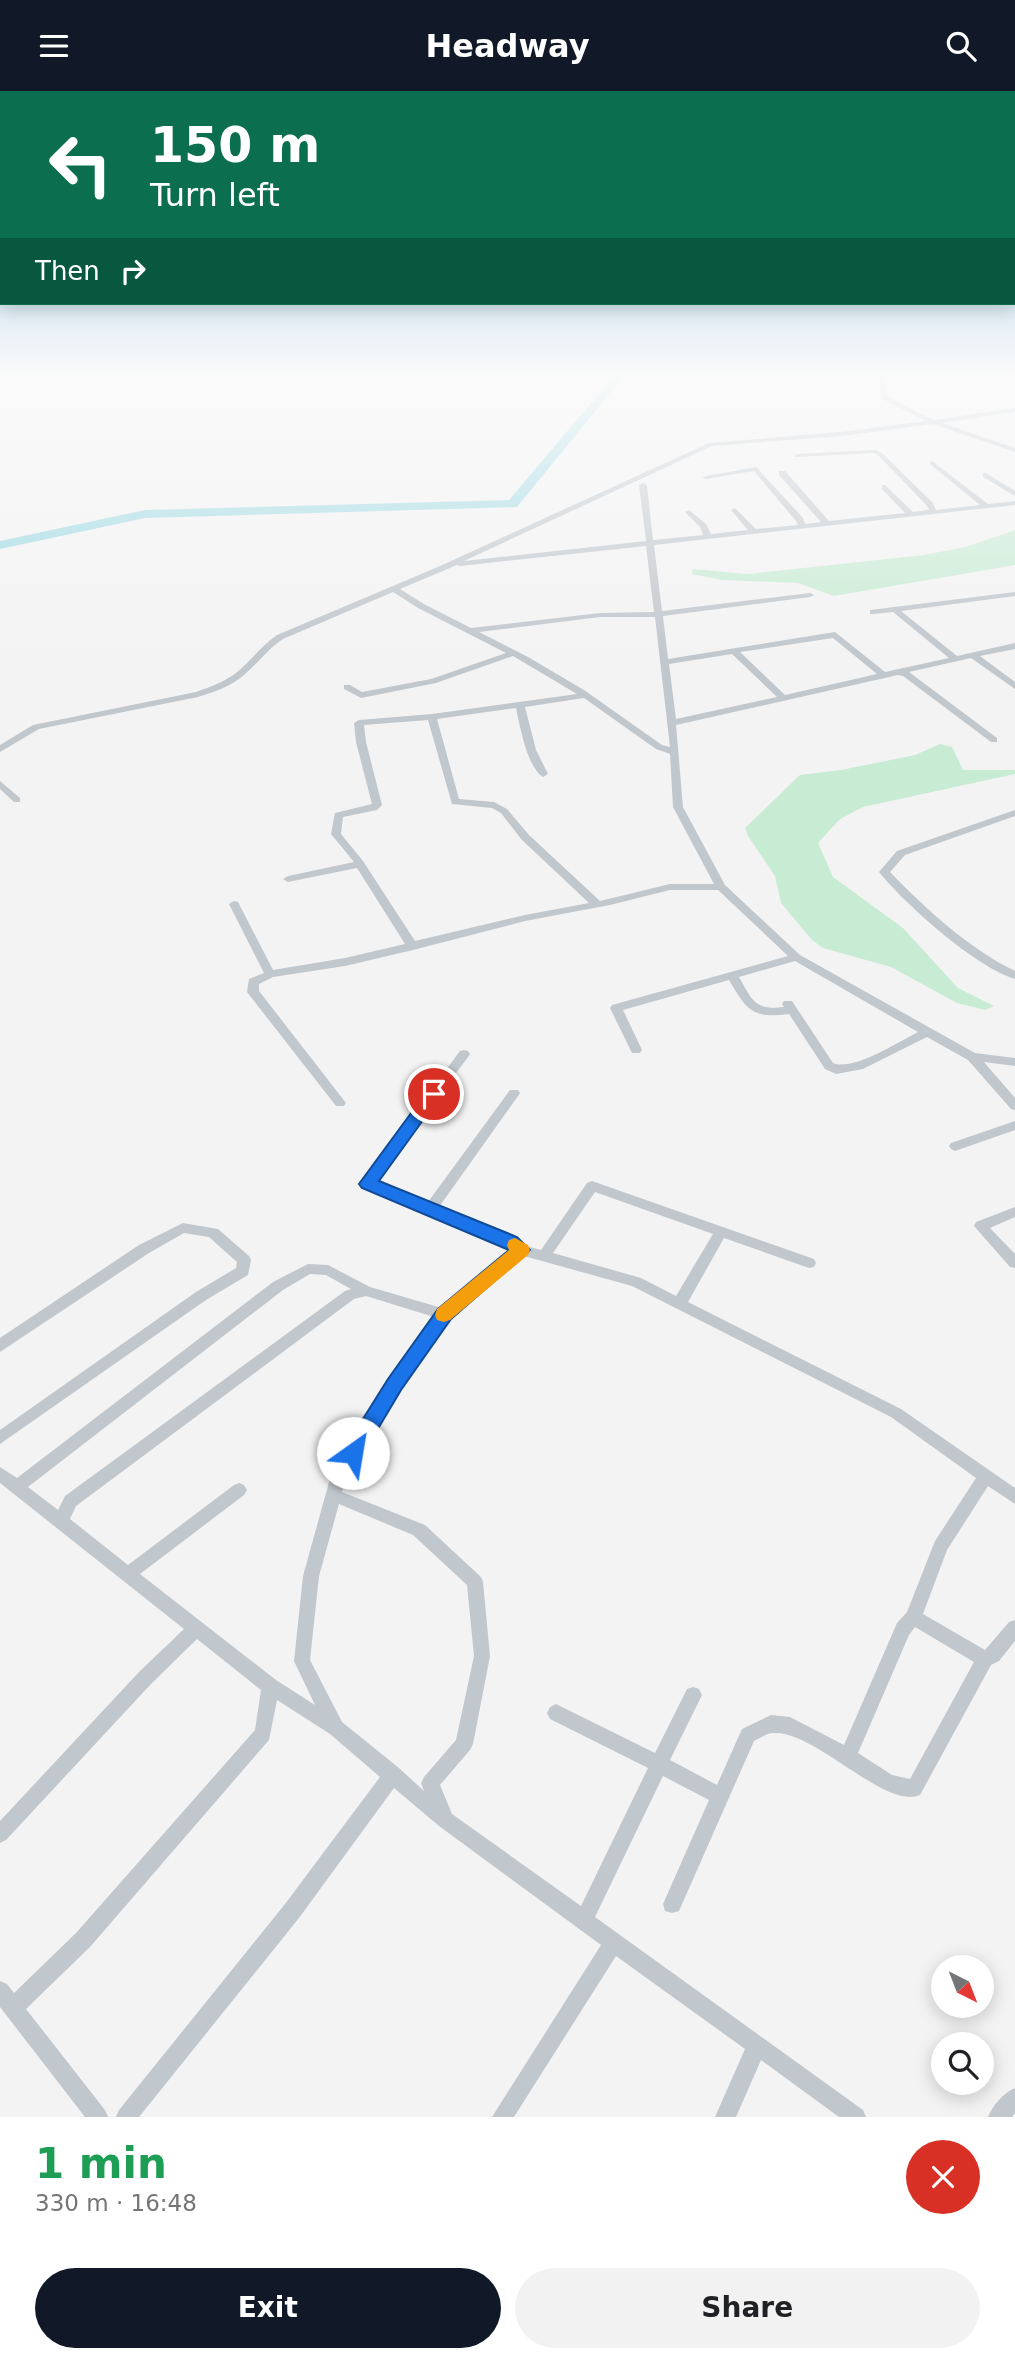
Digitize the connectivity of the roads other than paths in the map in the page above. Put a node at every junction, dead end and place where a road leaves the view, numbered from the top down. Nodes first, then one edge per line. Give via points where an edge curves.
1 (656, 470) edge
2 (753, 470) edge
3 (756, 470) edge
4 (895, 470) edge
5 (940, 470) edge
6 (782, 473) dead end
7 (986, 475) dead end
8 (706, 477) dead end
9 (643, 485) dead end
10 (885, 487) dead end
11 (1015, 493) edge
12 (1015, 502) edge
13 (986, 506) junction
14 (735, 510) dead end
15 (690, 512) dead end
16 (933, 512) junction
17 (907, 515) junction
18 (827, 524) junction
19 (802, 526) junction
20 (754, 532) junction
21 (708, 537) junction
22 (649, 544) junction
23 (443, 568) junction
24 (394, 589) junction
25 (1015, 594) edge
26 (810, 595) dead end
27 (898, 608) junction
28 (873, 612) dead end
29 (657, 614) junction
30 (471, 631) junction
31 (1015, 646) edge
32 (735, 652) junction
33 (514, 653) junction
34 (972, 656) junction
35 (955, 659) junction
36 (663, 662) junction
37 (896, 672) junction
38 (883, 675) junction
39 (1015, 686) edge
40 (347, 687) dead end
41 (581, 692) junction
42 (782, 697) junction
43 (520, 706) junction
44 (432, 717) junction
45 (671, 723) junction
46 (994, 740) dead end
47 (0, 749) edge
48 (675, 752) junction
49 (542, 774) dead end
50 (0, 784) edge
51 (17, 800) dead end
52 (1015, 813) edge
53 (360, 864) junction
54 (288, 879) dead end
55 (721, 887) junction
56 (234, 904) dead end
57 (597, 904) junction
58 (414, 947) junction
59 (796, 957) junction
60 (270, 974) junction
61 (732, 975) junction
62 (1015, 975) edge
63 (927, 1032) junction
64 (636, 1050) dead end
65 (464, 1054) dead end
66 (972, 1056) junction
67 (1015, 1062) edge
68 (514, 1093) dead end
69 (340, 1103) dead end
70 (1015, 1106) edge
71 (1015, 1125) edge
72 (956, 1146) dead end
73 (430, 1209) junction
74 (1015, 1212) edge
75 (720, 1233) junction
76 (522, 1250) junction
77 (544, 1256) junction
78 (809, 1263) dead end
79 (1015, 1263) edge
80 (366, 1291) junction
81 (679, 1304) junction
82 (444, 1314) junction
83 (0, 1346) edge
84 (0, 1438) edge
85 (0, 1474) edge
86 (986, 1476) junction
87 (17, 1487) junction
88 (239, 1490) dead end
89 (333, 1495) junction
90 (1015, 1497) edge
91 (61, 1521) junction
92 (128, 1574) junction
93 (913, 1617) junction
94 (197, 1628) junction
95 (1015, 1628) edge
96 (985, 1659) junction
97 (270, 1686) junction
98 (693, 1695) dead end
99 (556, 1713) dead end
100 (336, 1728) junction
101 (848, 1756) junction
102 (659, 1764) junction
103 (393, 1774) junction
104 (720, 1796) junction
105 (445, 1820) junction
106 (0, 1833) edge
107 (671, 1904) dead end
108 (584, 1920) junction
109 (614, 1942) junction
110 (0, 1991) edge
111 (13, 2008) junction
112 (757, 2046) junction
113 (1015, 2098) edge
114 (98, 2117) edge
115 (126, 2117) edge
116 (502, 2117) edge
117 (725, 2117) edge
118 (856, 2117) edge
119 (999, 2117) edge

1 - 23 street
2 - 8 street
3 - 19 street
4 - 16 street
5 - 13 street
6 - 18 street
7 - 11 street
9 - 22 street
10 - 17 street
12 - 13 street
13 - 16 street
14 - 20 street
15 - 21 street
16 - 17 street
17 - 18 street
18 - 19 street
19 - 20 street
20 - 21 street
21 - 22 street
22 - 23 street
22 - 29 street
23 - 24 street
24 - 30 street
24 - 47 street via 279,637 238,676 219,687 36,727
25 - 27 street
26 - 29 street
27 - 28 street
27 - 35 street via 896,611
29 - 30 street via 600,615
29 - 36 street
30 - 33 street
31 - 34 street
32 - 36 street
32 - 38 street via 835,635
32 - 42 street
33 - 40 street via 433,681 361,695
33 - 41 street
34 - 35 street
34 - 39 street
35 - 37 street
36 - 45 street
37 - 38 street
37 - 46 street via 915,680
38 - 42 street
41 - 43 street via 580,696
41 - 48 street via 659,747
42 - 45 street
43 - 44 street
43 - 49 street
44 - 53 street via 359,723 377,805 338,815 335,834
44 - 57 street via 454,802 494,805 504,811 525,837
45 - 48 street
48 - 55 street via 678,807
50 - 51 street
52 - 62 street via 901,853 884,872 917,905
53 - 54 street
53 - 58 street
55 - 57 street via 670,887
55 - 59 street
56 - 60 street
57 - 58 street
58 - 60 street
59 - 61 street
59 - 63 street
60 - 69 street via 253,982 253,992
61 - 63 street via 759,1012 790,1007 836,1070 859,1066
61 - 64 street via 616,1007
63 - 66 street
65 - 73 street via 368,1184
66 - 67 street
66 - 70 street
68 - 73 street
71 - 72 street
73 - 76 street
74 - 79 street via 981,1226
75 - 77 street via 592,1186
75 - 78 street
75 - 81 street
76 - 77 street
76 - 82 street
77 - 81 street via 636,1282
80 - 82 street
80 - 87 street via 328,1270 308,1269 278,1286
80 - 91 street via 350,1295 70,1501
81 - 86 street via 897,1413
82 - 89 street via 339,1475
83 - 84 street via 183,1228 213,1233 244,1260 243,1271
85 - 87 street
86 - 90 street
86 - 93 street via 941,1546
87 - 91 street
88 - 92 street
89 - 100 street via 312,1576 302,1661
89 - 105 street via 419,1530 475,1582 482,1657 464,1744 430,1783
91 - 92 street
92 - 94 street
93 - 96 street
93 - 101 street via 903,1629
94 - 97 street
94 - 106 street
95 - 96 street
96 - 101 street via 914,1789 888,1783
97 - 100 street
97 - 111 street via 263,1734 83,1940
98 - 102 street
99 - 102 street
100 - 103 street
101 - 104 street via 790,1726 772,1724 748,1735
102 - 104 street
102 - 108 street
103 - 105 street
103 - 115 street via 292,1911
104 - 107 street
105 - 108 street
108 - 109 street
109 - 112 street
109 - 116 street
110 - 111 street
111 - 114 street
112 - 117 street
112 - 118 street
113 - 119 street

